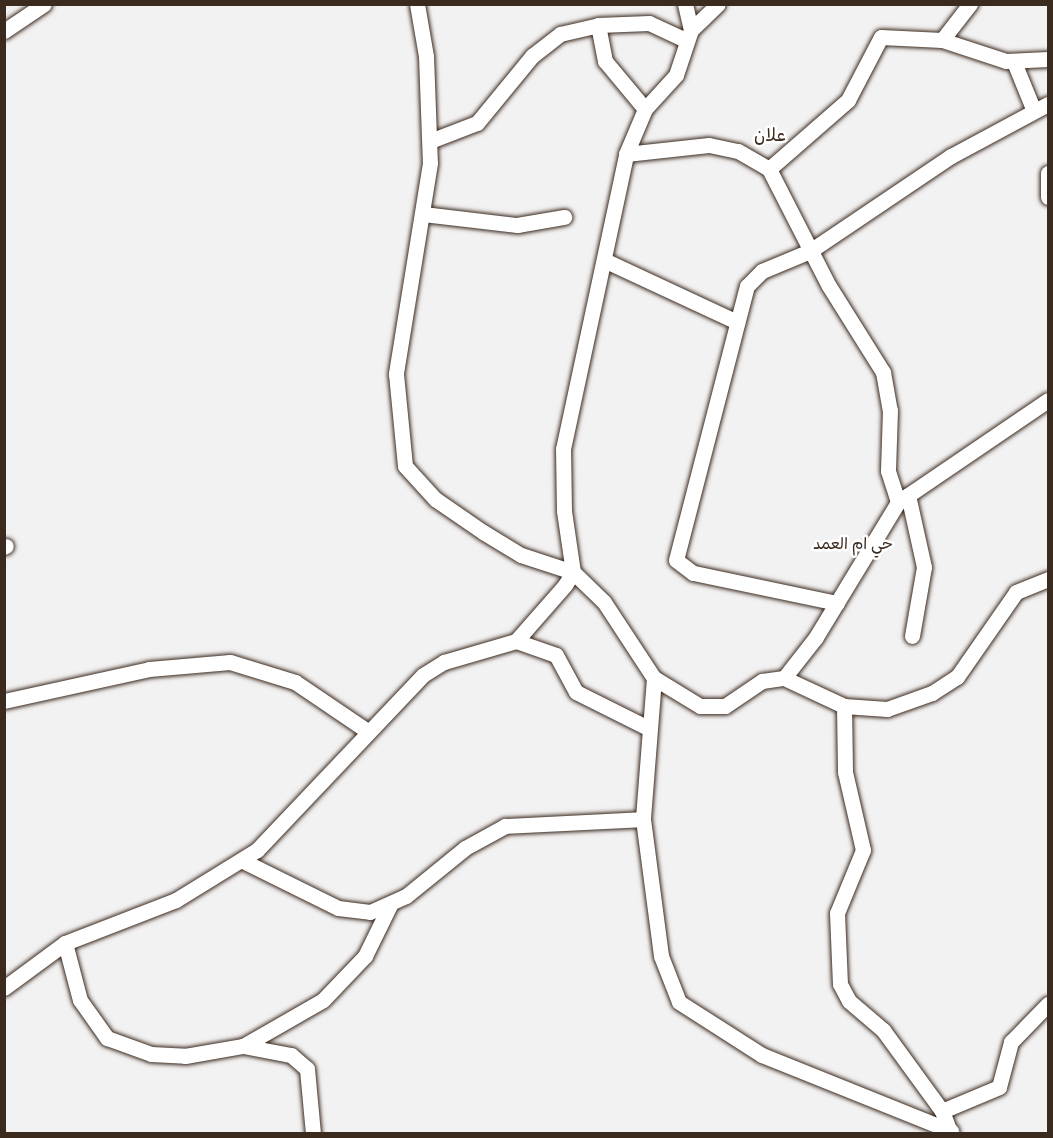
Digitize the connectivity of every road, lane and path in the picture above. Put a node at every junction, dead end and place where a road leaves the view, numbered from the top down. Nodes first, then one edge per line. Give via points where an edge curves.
1 (44, 4) edge
2 (685, 4) edge
3 (718, 4) edge
4 (970, 4) edge
5 (420, 6) edge
6 (598, 25) junction
7 (4, 31) edge
8 (688, 35) junction
9 (942, 40) junction
10 (1048, 59) edge
11 (1014, 63) junction
12 (1048, 104) edge
13 (645, 109) junction
14 (1034, 111) junction
15 (430, 141) junction
16 (626, 154) junction
17 (769, 169) junction
18 (1048, 173) edge
19 (1048, 197) edge
20 (423, 214) junction
21 (564, 217) dead end
22 (810, 251) junction
23 (604, 260) junction
24 (737, 322) junction
25 (1048, 400) edge
26 (903, 499) junction
27 (573, 572) junction
28 (1048, 579) edge
29 (837, 603) junction
30 (912, 636) dead end
31 (516, 641) junction
32 (654, 678) junction
33 (784, 678) junction
34 (4, 701) edge
35 (844, 706) junction
36 (648, 728) junction
37 (366, 730) junction
38 (643, 819) junction
39 (243, 861) junction
40 (390, 905) junction
41 (65, 943) junction
42 (4, 988) edge
43 (1048, 1004) edge
44 (243, 1046) junction
45 (942, 1111) junction
46 (951, 1132) edge
47 (313, 1134) edge

1 - 7 street
2 - 8 street
3 - 8 street
4 - 9 street
5 - 15 street
6 - 8 street via 649,23
6 - 13 street via 608,67
6 - 15 street via 550,39 477,123
8 - 13 street via 676,75
9 - 11 street
9 - 17 street via 884,35 848,100
10 - 11 street
11 - 14 street
12 - 14 street
13 - 16 street
14 - 22 street via 951,156
15 - 20 street
16 - 17 street via 720,146
16 - 23 street
17 - 22 street
18 - 19 street
20 - 21 street via 517,225
20 - 27 street via 396,374 405,466 435,499 492,538
22 - 24 street via 752,279
22 - 26 street via 883,372 890,410 888,471
23 - 24 street
23 - 27 street via 563,449 565,520
24 - 29 street via 676,560 693,573
25 - 26 street
26 - 29 street
26 - 30 street via 924,567
27 - 31 street
27 - 32 street via 604,602
28 - 35 street via 1016,592 966,668 947,685 887,709
29 - 33 street
31 - 36 street via 558,657 576,692
31 - 37 street via 433,668
32 - 33 street via 687,701 712,708 735,702 762,681
32 - 36 street
33 - 35 street
34 - 37 street via 149,669 231,662 295,682
35 - 45 street via 845,772 863,850 837,913 840,984 849,1001 883,1030
36 - 38 street
37 - 39 street via 291,819
38 - 40 street via 505,826 481,837
38 - 46 street via 661,956 686,1010 762,1055
39 - 40 street via 339,908 370,912
39 - 41 street via 150,912
40 - 44 street via 377,937 344,981 281,1029
41 - 42 street
41 - 44 street via 80,1000 107,1038 151,1054 185,1056
43 - 45 street via 1011,1042 999,1086
44 - 47 street via 291,1054 307,1069
45 - 46 street

